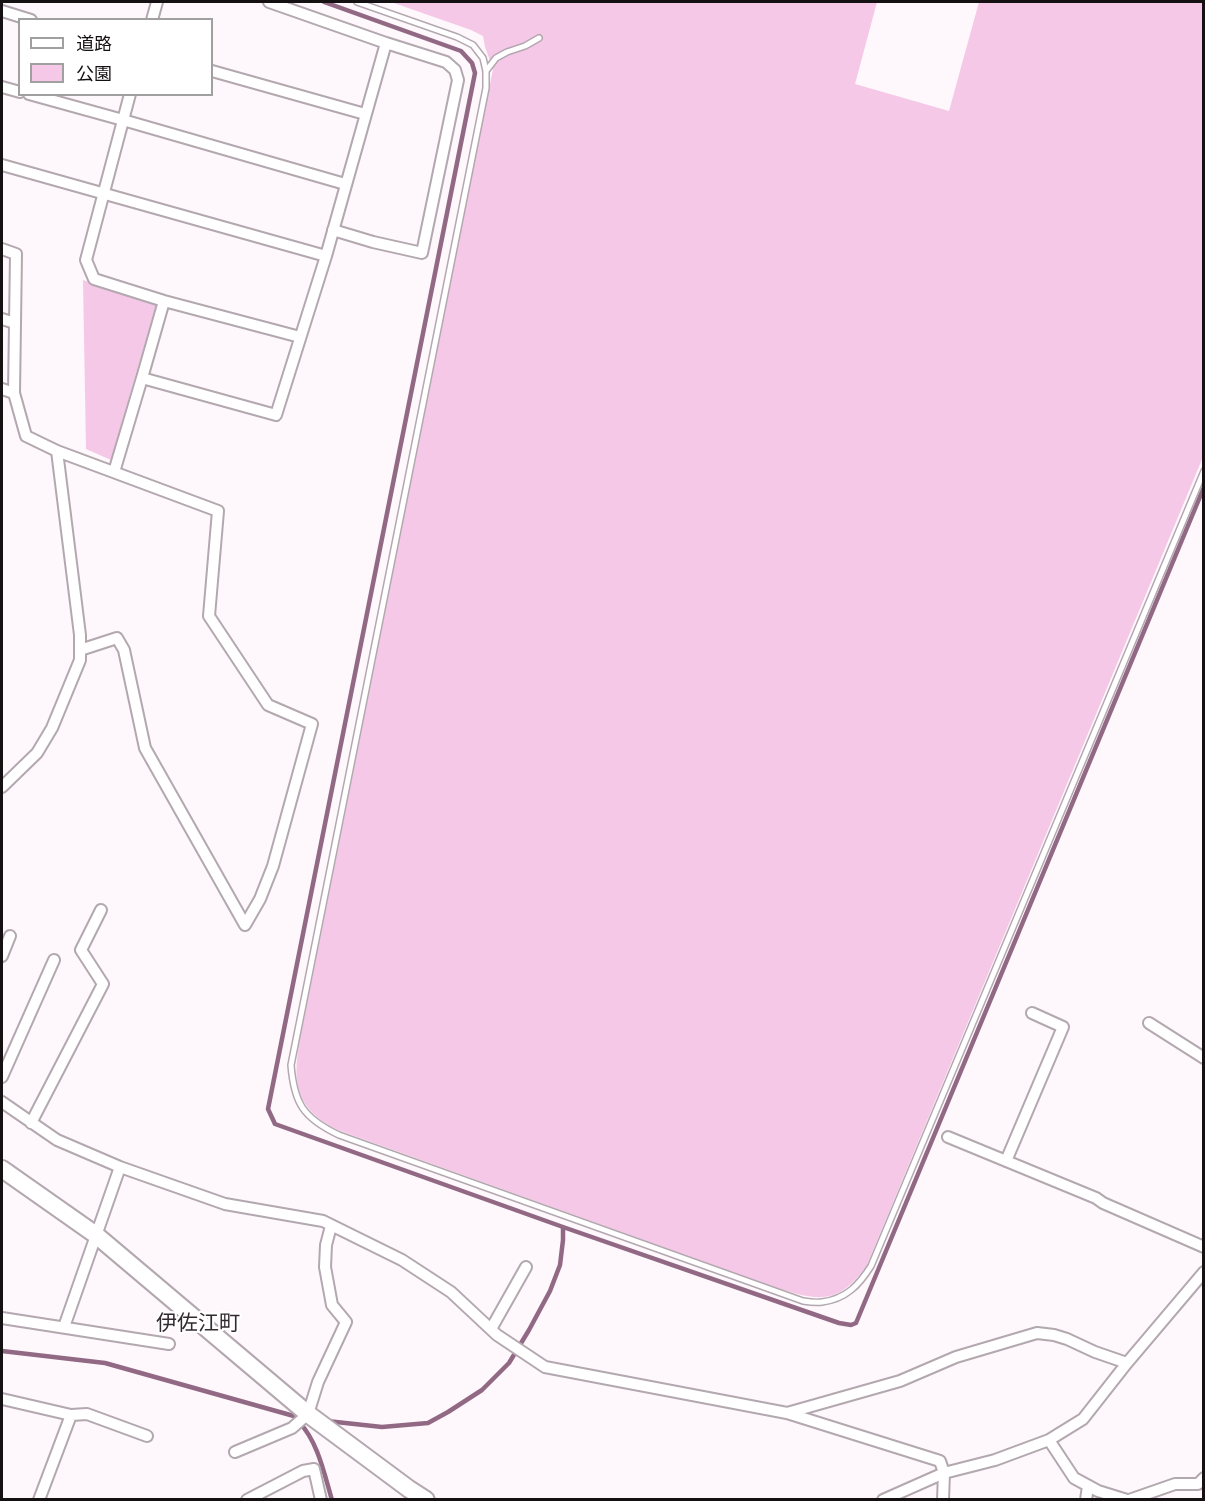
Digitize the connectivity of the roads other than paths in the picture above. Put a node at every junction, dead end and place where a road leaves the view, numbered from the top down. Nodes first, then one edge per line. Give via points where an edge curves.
1 (157, 2) edge
2 (268, 2) edge
3 (357, 2) edge
4 (2, 11) edge
5 (25, 18) edge
6 (153, 18) edge
7 (539, 38) dead end
8 (386, 43) junction
9 (486, 70) junction
10 (213, 71) edge
11 (2, 87) edge
12 (18, 91) edge
13 (36, 96) edge
14 (129, 96) edge
15 (365, 114) junction
16 (123, 120) junction
17 (2, 165) edge
18 (345, 184) junction
19 (104, 193) junction
20 (333, 230) junction
21 (2, 249) edge
22 (326, 256) junction
23 (164, 301) junction
24 (2, 319) edge
25 (15, 323) junction
26 (300, 338) junction
27 (142, 378) junction
28 (2, 389) edge
29 (15, 393) junction
30 (57, 451) junction
31 (1203, 471) edge
32 (114, 472) junction
33 (80, 650) junction
34 (2, 787) edge
35 (101, 910) dead end
36 (10, 936) dead end
37 (2, 956) edge
38 (54, 960) dead end
39 (1032, 1013) dead end
40 (1149, 1023) dead end
41 (1203, 1058) edge
42 (2, 1077) edge
43 (2, 1102) edge
44 (32, 1123) junction
45 (948, 1137) dead end
46 (1006, 1161) junction
47 (120, 1167) junction
48 (2, 1168) edge
49 (331, 1226) junction
50 (96, 1235) junction
51 (1203, 1247) edge
52 (526, 1267) dead end
53 (1203, 1272) edge
54 (2, 1318) edge
55 (64, 1328) junction
56 (491, 1329) junction
57 (169, 1344) dead end
58 (1127, 1363) junction
59 (2, 1399) edge
60 (787, 1413) junction
61 (71, 1414) junction
62 (308, 1414) junction
63 (147, 1436) dead end
64 (1049, 1440) junction
65 (235, 1452) dead end
66 (944, 1473) junction
67 (1203, 1478) edge
68 (1088, 1486) junction
69 (39, 1500) edge
70 (247, 1500) edge
71 (321, 1500) edge
72 (426, 1500) edge
73 (883, 1500) edge
74 (943, 1500) edge
75 (1086, 1500) edge
76 (1128, 1500) edge

1 - 6 street
2 - 8 street
3 - 9 lane via 473,45
4 - 5 street
7 - 9 lane via 496,58
8 - 15 street
8 - 20 street via 446,62 455,70 458,80 422,253
9 - 31 lane via 486,88 291,1065 298,1101 323,1127 803,1301 822,1302 853,1290 871,1266
10 - 15 street
11 - 12 street
13 - 16 street
14 - 16 street
15 - 18 street
16 - 18 street
16 - 19 street
17 - 19 street
18 - 20 street
19 - 22 street
19 - 23 street via 86,260 94,279
20 - 22 street
21 - 25 street via 16,254
22 - 26 street
23 - 26 street
23 - 27 street
24 - 25 street
25 - 29 street
26 - 27 street via 276,415
27 - 32 street
28 - 29 street
29 - 30 street via 26,436
30 - 32 street
30 - 33 street
32 - 33 street via 218,511 209,616 268,705 312,724 273,866 245,925 145,748 124,650 117,638
33 - 34 street via 80,660 52,728 37,753
35 - 44 street via 81,950 103,984
36 - 37 street
38 - 42 street
39 - 46 street via 1063,1027
40 - 41 street
43 - 44 street
44 - 47 street via 57,1140
45 - 46 street
46 - 51 street
47 - 49 street via 225,1204 323,1221
47 - 50 street
48 - 50 street
49 - 56 street via 412,1266 451,1292
49 - 62 street via 326,1267 332,1305 346,1322
50 - 55 street
50 - 62 street
52 - 56 street
53 - 58 street
54 - 55 street
55 - 57 street
56 - 60 street via 545,1367
58 - 60 street via 1068,1339 1037,1333 956,1357 900,1381
58 - 64 street via 1083,1419
59 - 61 street
60 - 66 street via 940,1461
61 - 63 street via 87,1414
61 - 69 street
62 - 65 street via 292,1428
62 - 72 street
64 - 66 street
64 - 68 street via 1074,1478
66 - 73 street
66 - 74 street
67 - 76 street via 1198,1484 1175,1484
68 - 75 street
68 - 76 street
70 - 71 street via 314,1469

